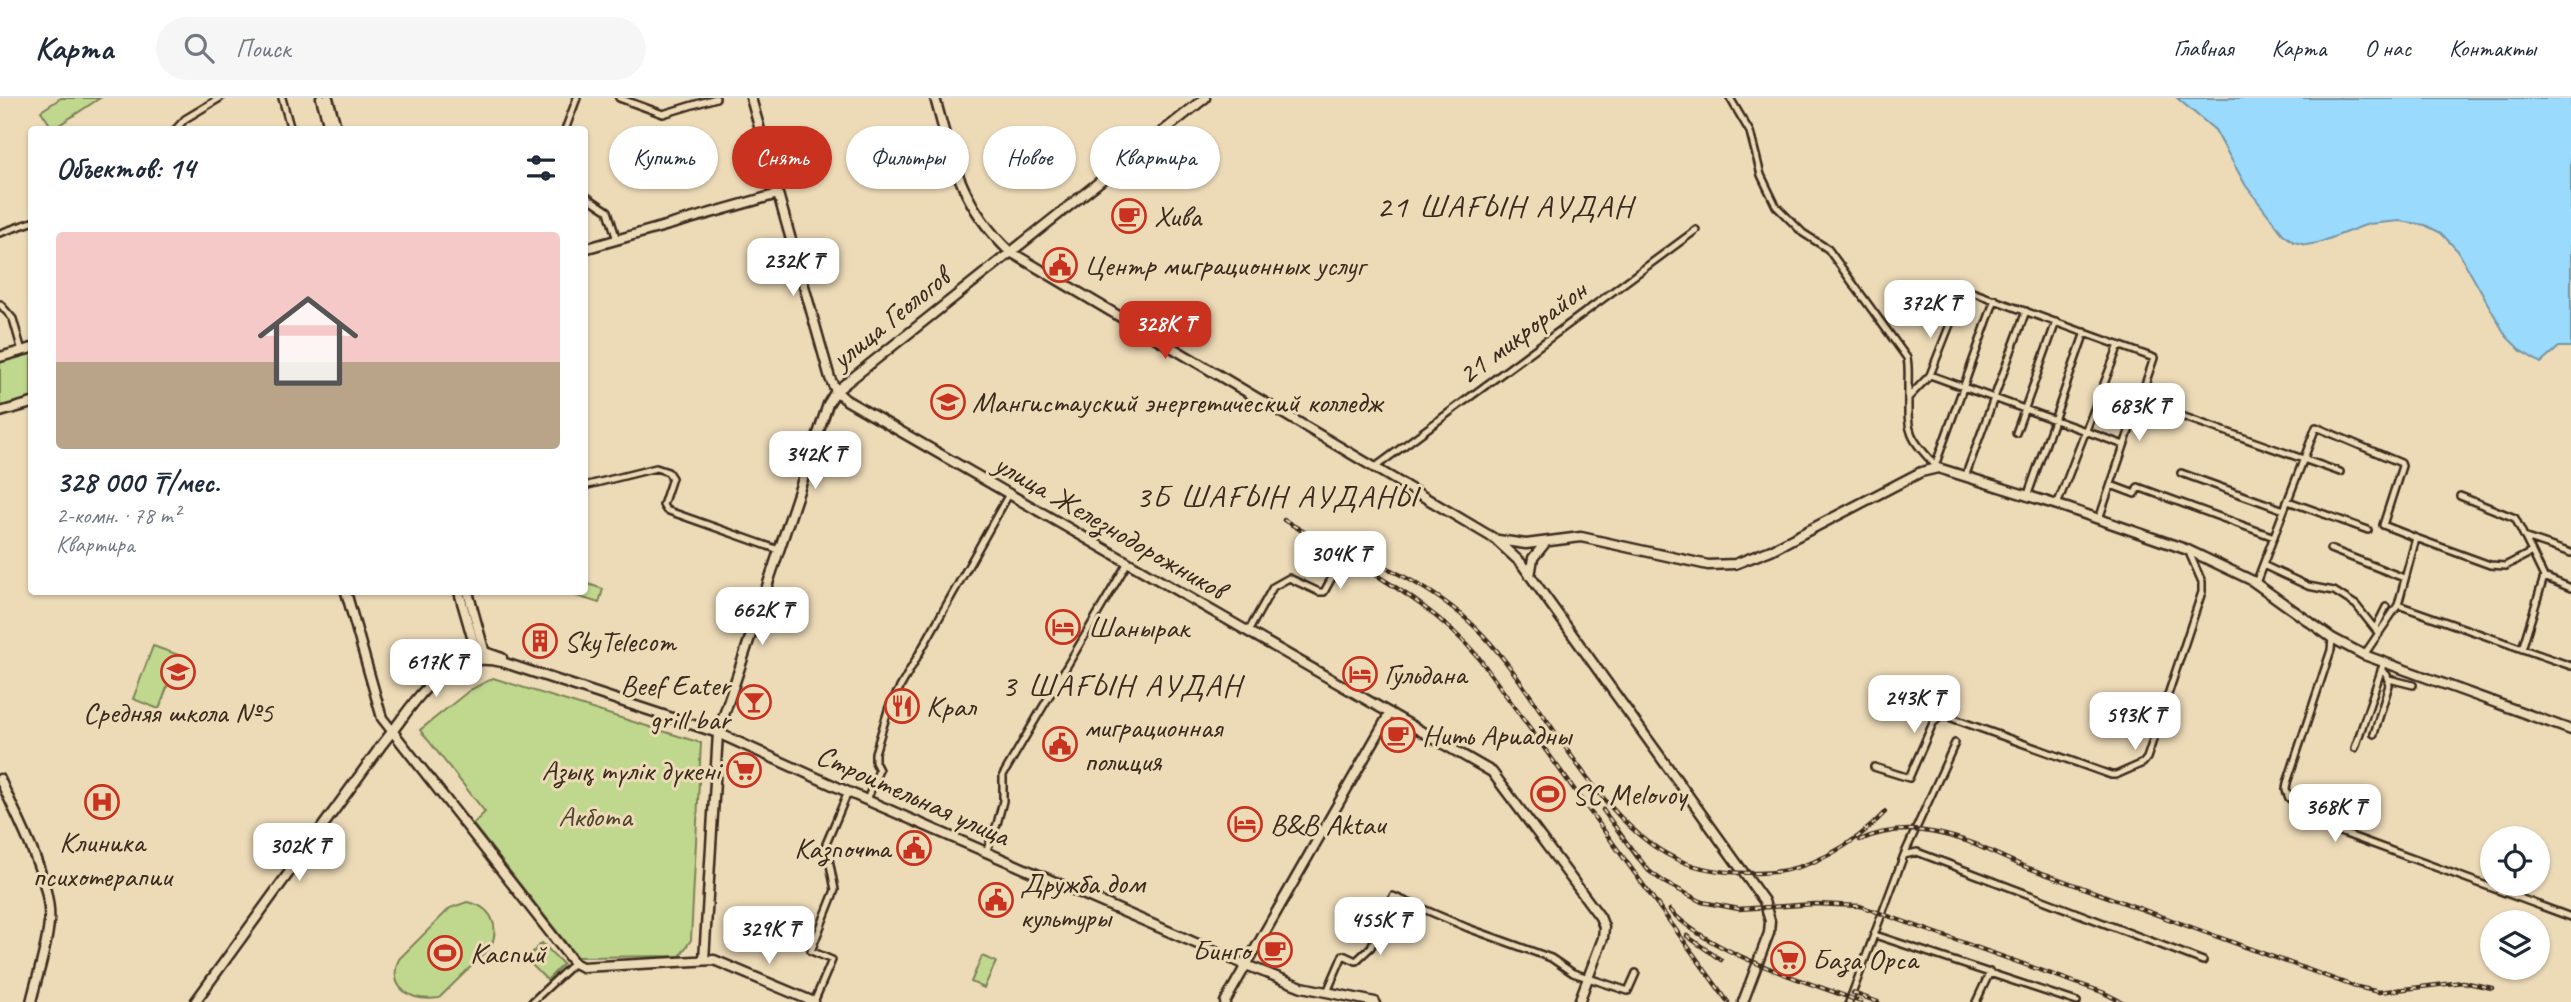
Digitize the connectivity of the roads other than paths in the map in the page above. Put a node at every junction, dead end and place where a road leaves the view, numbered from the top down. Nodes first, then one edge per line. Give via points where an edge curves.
1 (220, 98) edge
2 (282, 98) edge
3 (321, 98) edge
4 (328, 98) edge
5 (577, 98) edge
6 (619, 98) edge
7 (716, 98) edge
8 (751, 98) edge
9 (935, 98) edge
10 (1205, 98) edge
11 (1730, 98) edge
12 (179, 126) edge
13 (290, 126) edge
14 (329, 126) edge
15 (336, 126) edge
16 (566, 126) edge
17 (778, 194) junction
18 (588, 198) edge
19 (28, 223) edge
20 (1696, 230) dead end
21 (0, 233) edge
22 (617, 240) junction
23 (588, 248) edge
24 (1009, 251) junction
25 (1995, 299) junction
26 (0, 304) edge
27 (2026, 311) junction
28 (2056, 322) junction
29 (2085, 332) junction
30 (2119, 345) junction
31 (28, 349) edge
32 (22, 351) junction
33 (0, 357) edge
34 (1930, 375) junction
35 (1964, 387) junction
36 (836, 391) junction
37 (1908, 398) junction
38 (1994, 398) junction
39 (2139, 401) junction
40 (28, 404) edge
41 (2024, 409) junction
42 (0, 412) edge
43 (2054, 420) junction
44 (2086, 431) junction
45 (2016, 433) dead end
46 (2124, 445) junction
47 (2304, 459) junction
48 (1936, 467) junction
49 (1374, 468) junction
50 (2340, 472) dead end
51 (2181, 473) dead end
52 (1965, 477) junction
53 (588, 485) edge
54 (2111, 485) junction
55 (1009, 494) junction
56 (2460, 496) dead end
57 (2027, 497) junction
58 (2288, 501) junction
59 (2057, 506) junction
60 (2284, 510) junction
61 (2099, 519) junction
62 (2368, 530) dead end
63 (2274, 537) junction
64 (2416, 538) junction
65 (2526, 538) junction
66 (1495, 539) junction
67 (1547, 541) junction
68 (780, 550) junction
69 (2188, 550) junction
70 (2330, 550) dead end
71 (2532, 552) junction
72 (2571, 553) edge
73 (1314, 558) dead end
74 (1128, 562) junction
75 (2263, 565) junction
76 (1530, 576) junction
77 (2544, 577) junction
78 (2404, 578) junction
79 (2256, 583) junction
80 (2571, 588) edge
81 (347, 595) edge
82 (460, 595) edge
83 (469, 595) edge
84 (2398, 604) junction
85 (2386, 607) dead end
86 (2377, 631) junction
87 (1248, 632) junction
88 (2332, 638) junction
89 (2522, 649) junction
90 (2364, 655) junction
91 (482, 657) junction
92 (2382, 666) junction
93 (2571, 666) edge
94 (2389, 678) junction
95 (2413, 685) dead end
96 (1390, 713) junction
97 (2571, 730) edge
98 (391, 732) junction
99 (718, 733) junction
100 (2374, 734) dead end
101 (1955, 743) dead end
102 (2355, 748) dead end
103 (1874, 767) dead end
104 (0, 779) edge
105 (848, 792) junction
106 (867, 800) junction
107 (986, 852) junction
108 (1904, 855) junction
109 (2571, 917) edge
110 (1875, 935) junction
111 (704, 960) junction
112 (2203, 961) dead end
113 (574, 963) junction
114 (1246, 965) junction
115 (1990, 972) junction
116 (1636, 974) dead end
117 (1588, 978) junction
118 (1327, 992) junction
119 (31, 1002) edge
120 (195, 1002) edge
121 (532, 1002) edge
122 (814, 1002) edge
123 (1225, 1002) edge
124 (1375, 1002) edge
125 (1579, 1002) edge
126 (1743, 1002) edge
127 (1849, 1002) edge
128 (1976, 1002) edge
129 (2077, 1002) edge

1 - 12 street
2 - 13 street
3 - 14 street
4 - 15 street
5 - 16 street
6 - 7 street via 663,114
8 - 17 street
9 - 24 street via 964,192 978,217
10 - 24 street, улица Геологов
11 - 37 street via 1749,132 1776,206 1803,233 1828,249 1907,358
17 - 22 street
17 - 36 street
18 - 22 street via 608,211
19 - 21 street
20 - 49 street, 21 микрорайон
22 - 23 street
24 - 36 street, улица Геологов
24 - 49 street
25 - 27 street
25 - 34 street via 1964,289
25 - 35 street
26 - 32 street via 13,319
27 - 28 street
27 - 38 street
28 - 29 street
28 - 41 street
29 - 30 street
29 - 43 street
30 - 39 street via 2154,358
30 - 44 street
31 - 32 street
32 - 33 street
34 - 35 street
34 - 37 street
35 - 38 street
35 - 48 street
36 - 55 street, улица Железнодорожников
36 - 68 street, улица Геологов
37 - 48 street via 1909,432
38 - 41 street
38 - 52 street
39 - 46 street
39 - 47 street
40 - 42 street
41 - 43 street
41 - 45 street
43 - 44 street
43 - 57 street
44 - 46 street
44 - 59 street
46 - 54 street
47 - 50 street
47 - 58 street
47 - 64 street via 2316,427 2401,463 2383,523
48 - 52 street
48 - 67 street via 1735,564 1709,565 1581,537
49 - 66 street
51 - 60 street
52 - 57 street
53 - 68 street via 656,468 668,472 672,478 663,505 666,510
54 - 61 street
54 - 63 street via 2135,494 2138,487
55 - 74 street, улица Железнодорожников
55 - 106 street via 889,707 875,753 879,770
56 - 65 street via 2515,518
57 - 59 street
58 - 60 street
58 - 62 street
59 - 61 street
60 - 63 street
61 - 69 street
63 - 75 street
64 - 71 street via 2490,565 2505,566
64 - 78 street
65 - 71 street
65 - 72 street
66 - 67 street via 1516,544
66 - 76 street
67 - 76 street via 1533,558
68 - 99 street, улица Геологов
69 - 79 street
69 - 103 street via 2202,592 2146,761 2114,775 1946,716 1933,723 1909,778
70 - 78 street
71 - 77 street
73 - 87 street via 1335,572 1324,592 1289,578 1273,587
74 - 87 street, улица Железнодорожников
74 - 107 street via 1003,775 1003,801
75 - 79 street
75 - 86 street via 2308,586 2334,591 2356,605
76 - 126 street via 1767,908 1769,933
77 - 80 street
77 - 89 street
78 - 84 street
79 - 88 street
81 - 98 street via 383,719
82 - 91 street
83 - 91 street
84 - 86 street
84 - 89 street
85 - 86 street
86 - 90 street
87 - 96 street, улица Железнодорожников
88 - 90 street
88 - 109 street via 2287,783 2289,798 2340,832
89 - 93 street
90 - 92 street
91 - 98 street via 433,679
91 - 99 street, Строительная улица via 500,657 510,665
92 - 94 street
92 - 97 street
92 - 102 street
94 - 95 street
94 - 100 street
96 - 114 street
96 - 117 street, улица Железнодорожников via 1501,781 1600,917 1603,938
98 - 113 street
98 - 120 street
99 - 105 street, Строительная улица
99 - 111 street, улица Геологов
101 - 108 street
104 - 119 street via 50,907
105 - 106 street, Строительная улица
105 - 122 street via 826,844 835,890 811,951 831,960
106 - 107 street, Строительная улица
107 - 114 street, Строительная улица
108 - 110 street
108 - 112 street via 1917,852
110 - 115 street
110 - 127 street
111 - 113 street via 582,967
111 - 122 street via 724,963
113 - 121 street
114 - 118 street, Строительная улица
114 - 123 street
115 - 128 street
115 - 129 street
116 - 117 street via 1628,991
117 - 118 street via 1551,958 1393,896 1371,947 1356,961 1343,955
117 - 125 street, улица Железнодорожников
118 - 124 street, Строительная улица

